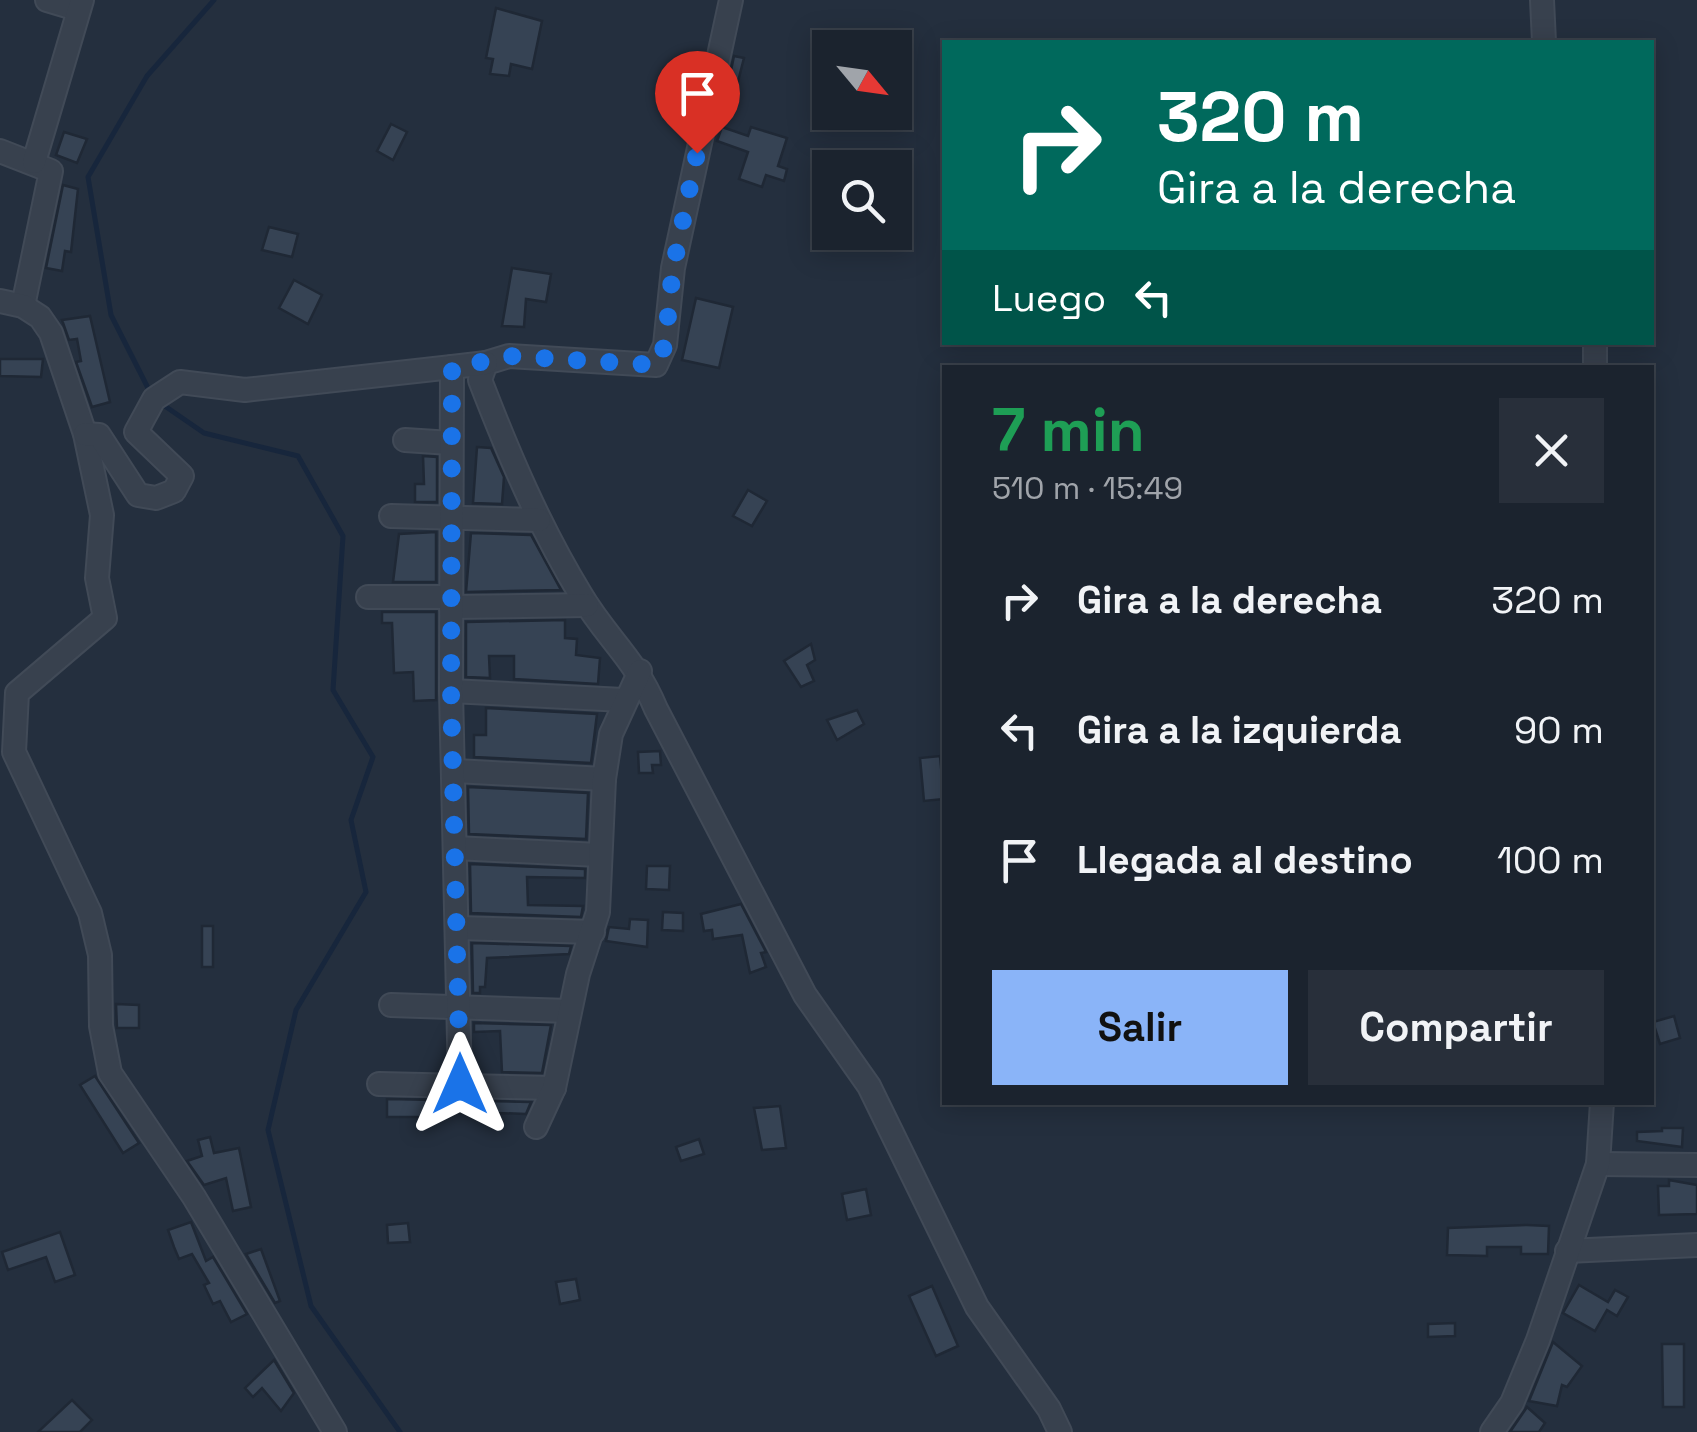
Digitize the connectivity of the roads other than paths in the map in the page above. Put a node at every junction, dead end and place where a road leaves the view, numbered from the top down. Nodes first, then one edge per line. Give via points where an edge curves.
1 (47, 0) edge
2 (732, 0) edge
3 (1542, 0) edge
4 (79, 4) edge
5 (1544, 40) edge
6 (0, 151) edge
7 (34, 162) junction
8 (11, 304) edge
9 (486, 363) junction
10 (452, 368) junction
11 (85, 434) junction
12 (405, 440) dead end
13 (451, 443) junction
14 (391, 516) dead end
15 (451, 519) junction
16 (539, 520) junction
17 (368, 598) dead end
18 (451, 602) junction
19 (587, 605) junction
20 (640, 670) junction
21 (451, 691) junction
22 (623, 700) junction
23 (456, 771) junction
24 (604, 779) junction
25 (455, 848) junction
26 (598, 855) junction
27 (458, 928) junction
28 (594, 932) junction
29 (392, 1005) dead end
30 (460, 1006) junction
31 (569, 1011) junction
32 (379, 1084) dead end
33 (460, 1084) junction
34 (554, 1088) junction
35 (1602, 1105) edge
36 (536, 1127) dead end
37 (1598, 1164) junction
38 (1697, 1165) edge
39 (1697, 1245) edge
40 (1567, 1251) junction
41 (335, 1432) edge
42 (1060, 1432) edge
43 (1492, 1432) edge

1 - 4 street
2 - 9 street via 656,365 510,356
3 - 5 street
4 - 7 street
6 - 7 street
7 - 8 street via 51,172 52,181
8 - 11 street via 40,317 51,333
9 - 10 street
9 - 16 street via 480,380
10 - 11 street via 246,390 180,382 154,398 136,432 182,476 174,490 156,498 138,496 100,435
10 - 13 street
11 - 41 street via 102,514 96,578 106,618 17,694 14,752 90,912 110,1073 194,1197
12 - 13 street
13 - 15 street
14 - 15 street
15 - 16 street
15 - 18 street
16 - 19 street
17 - 18 street
18 - 19 street
18 - 21 street
19 - 20 street
20 - 22 street
20 - 42 street via 805,995 870,1086 977,1307
21 - 22 street
21 - 23 street
22 - 24 street
23 - 24 street
23 - 25 street
24 - 26 street
25 - 26 street
25 - 27 street
26 - 28 street
27 - 28 street
27 - 30 street
28 - 31 street
29 - 30 street
30 - 31 street
30 - 33 street
31 - 34 street
32 - 33 street
33 - 34 street
34 - 36 street
35 - 37 street
37 - 38 street
37 - 40 street
39 - 40 street
40 - 43 street via 1512,1403

